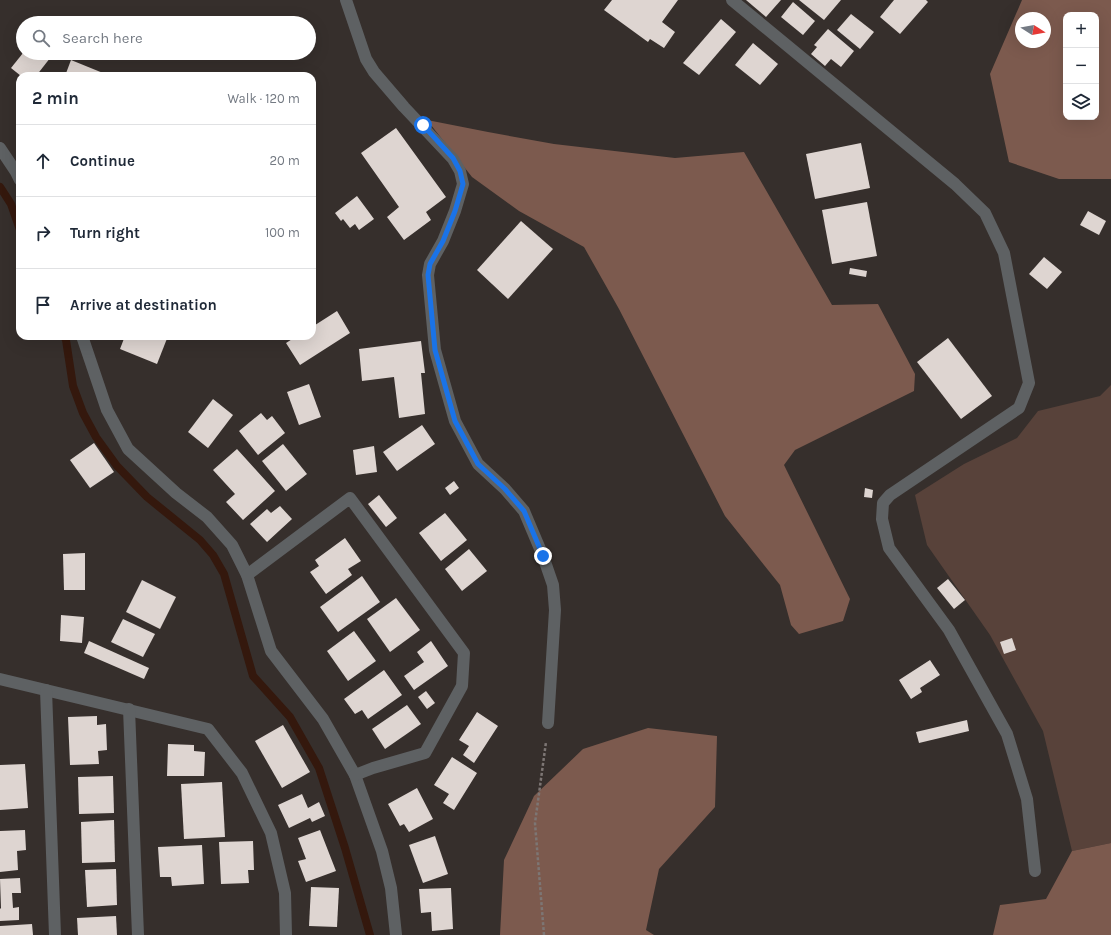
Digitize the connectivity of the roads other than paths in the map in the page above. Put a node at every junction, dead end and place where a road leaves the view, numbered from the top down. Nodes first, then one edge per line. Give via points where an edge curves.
1 (346, 0) edge
2 (732, 0) edge
3 (0, 148) edge
4 (16, 172) edge
5 (83, 340) edge
6 (247, 575) junction
7 (0, 679) edge
8 (46, 690) junction
9 (129, 709) junction
10 (548, 723) road end
11 (355, 776) junction
12 (1035, 871) dead end
13 (55, 935) edge
14 (138, 935) edge
15 (286, 935) edge
16 (396, 935) edge

1 - 10 street via 366,59 374,72 453,158 460,171 463,184 455,211 430,264 428,275 435,350 455,421 478,464 524,511 553,585 555,610
2 - 12 street via 955,184 986,213 1004,253 1029,383 1019,408 890,495 883,503 882,519 889,548 949,630 1007,734 1027,799
3 - 4 street
5 - 6 street via 107,410 128,449 176,494 207,517 232,545
6 - 11 street via 271,651 323,719
6 - 11 street via 350,498 464,653 462,686 425,753
7 - 8 street
8 - 9 street
8 - 13 street
9 - 14 street
9 - 15 street via 208,729 242,773 271,833 284,893
11 - 16 street via 382,850 391,888

